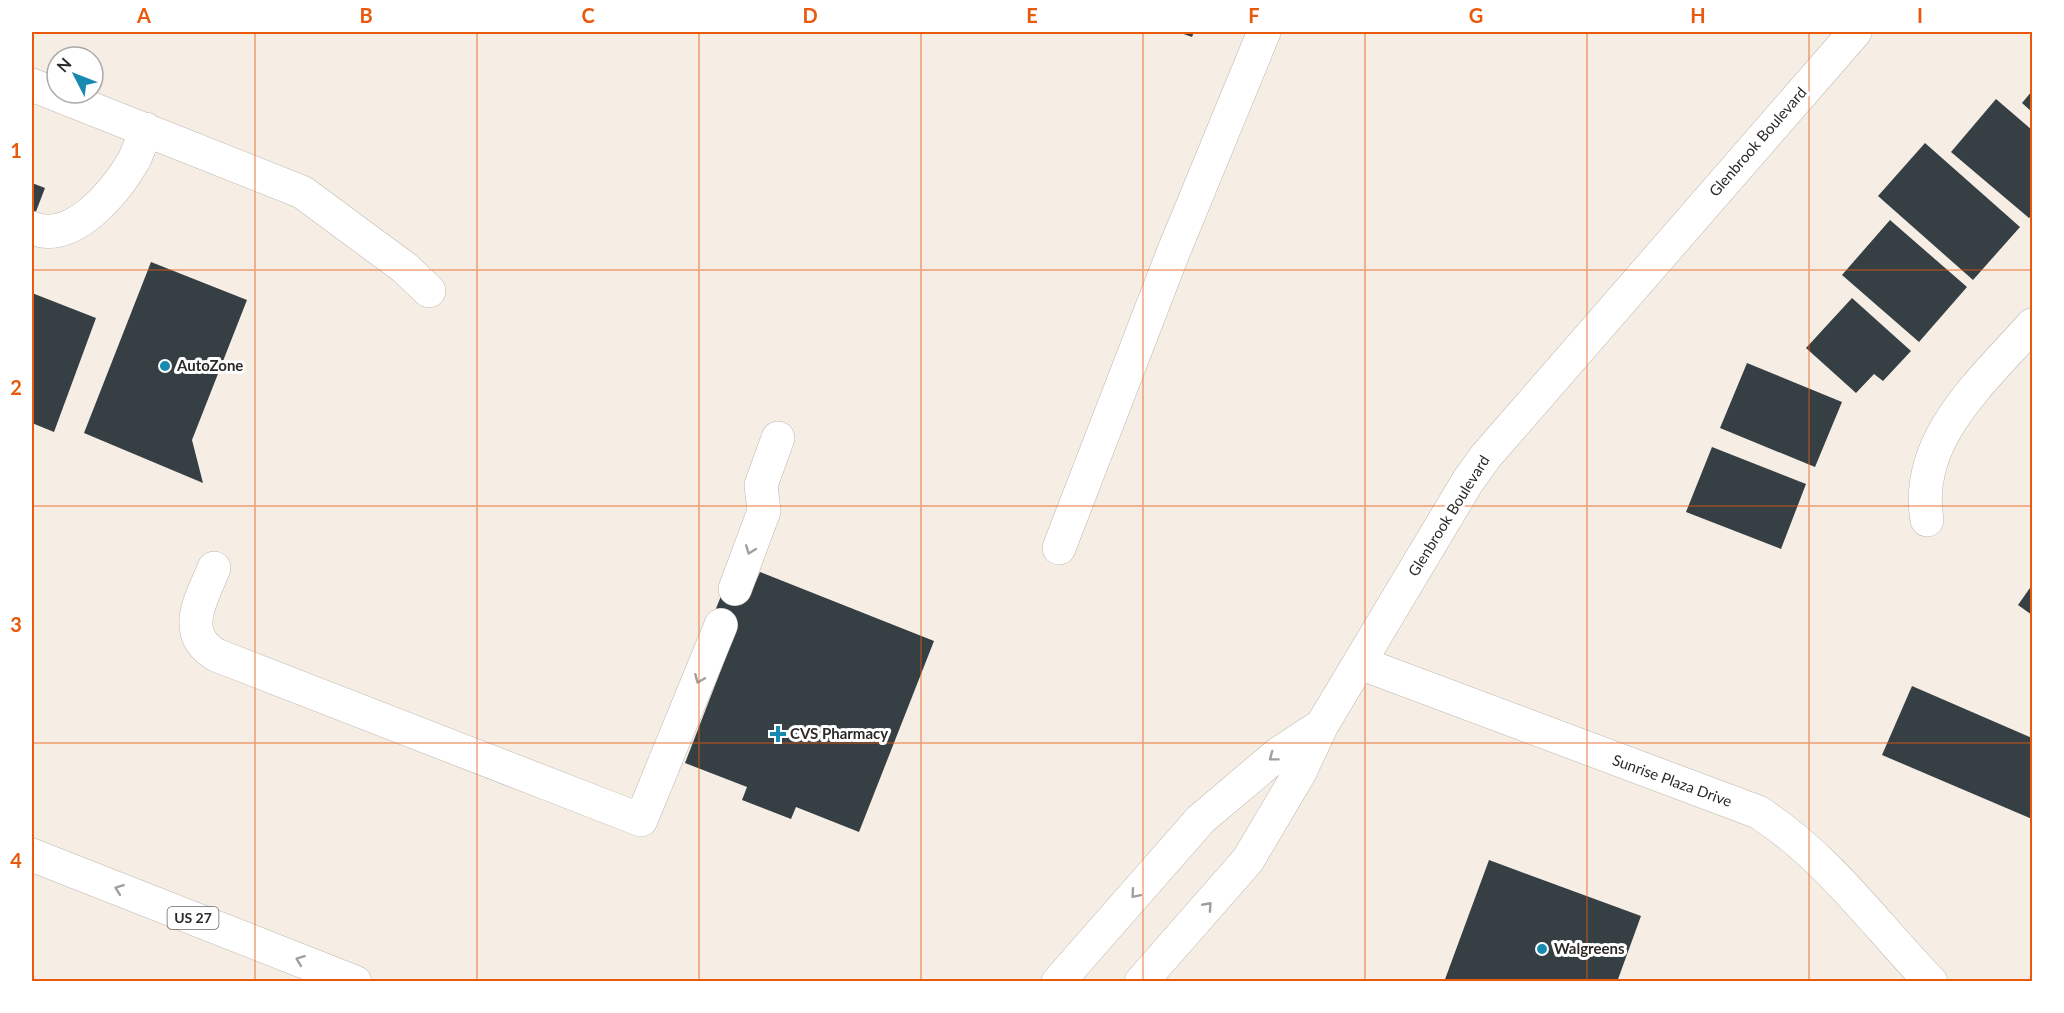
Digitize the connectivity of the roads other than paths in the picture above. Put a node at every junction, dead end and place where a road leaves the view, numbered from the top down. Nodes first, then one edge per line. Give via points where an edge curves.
1 (1264, 32) edge
2 (1855, 32) edge
3 (32, 85) edge
4 (146, 129) junction
5 (32, 228) edge
6 (429, 291) dead end
7 (2032, 325) edge
8 (778, 438) dead end
9 (1927, 520) dead end
10 (1059, 548) dead end
11 (214, 568) dead end
12 (735, 589) dead end
13 (721, 625) dead end
14 (1360, 663) junction
15 (1322, 725) junction
16 (32, 855) edge
17 (355, 981) edge
18 (1058, 981) edge
19 (1141, 981) edge
20 (1931, 981) edge

1 - 10 main road
2 - 14 main road, Glenbrook Boulevard via 1485,456
3 - 4 main road
4 - 5 main road via 123,177 85,215 69,227 53,232
4 - 6 main road via 302,192 405,268
7 - 9 main road via 1965,401 1936,447 1926,474 1923,498
8 -> 12 main road via 761,484 765,511
13 -> 11 main road via 641,820 216,655 201,643 195,627
14 - 15 main road, Glenbrook Boulevard
14 - 20 main road, Sunrise Plaza Drive via 1758,812 1810,850
15 -> 18 main road via 1245,779 1201,819
19 -> 15 main road, Glenbrook Boulevard via 1248,860 1300,772
17 -> 16 main road, US 27

